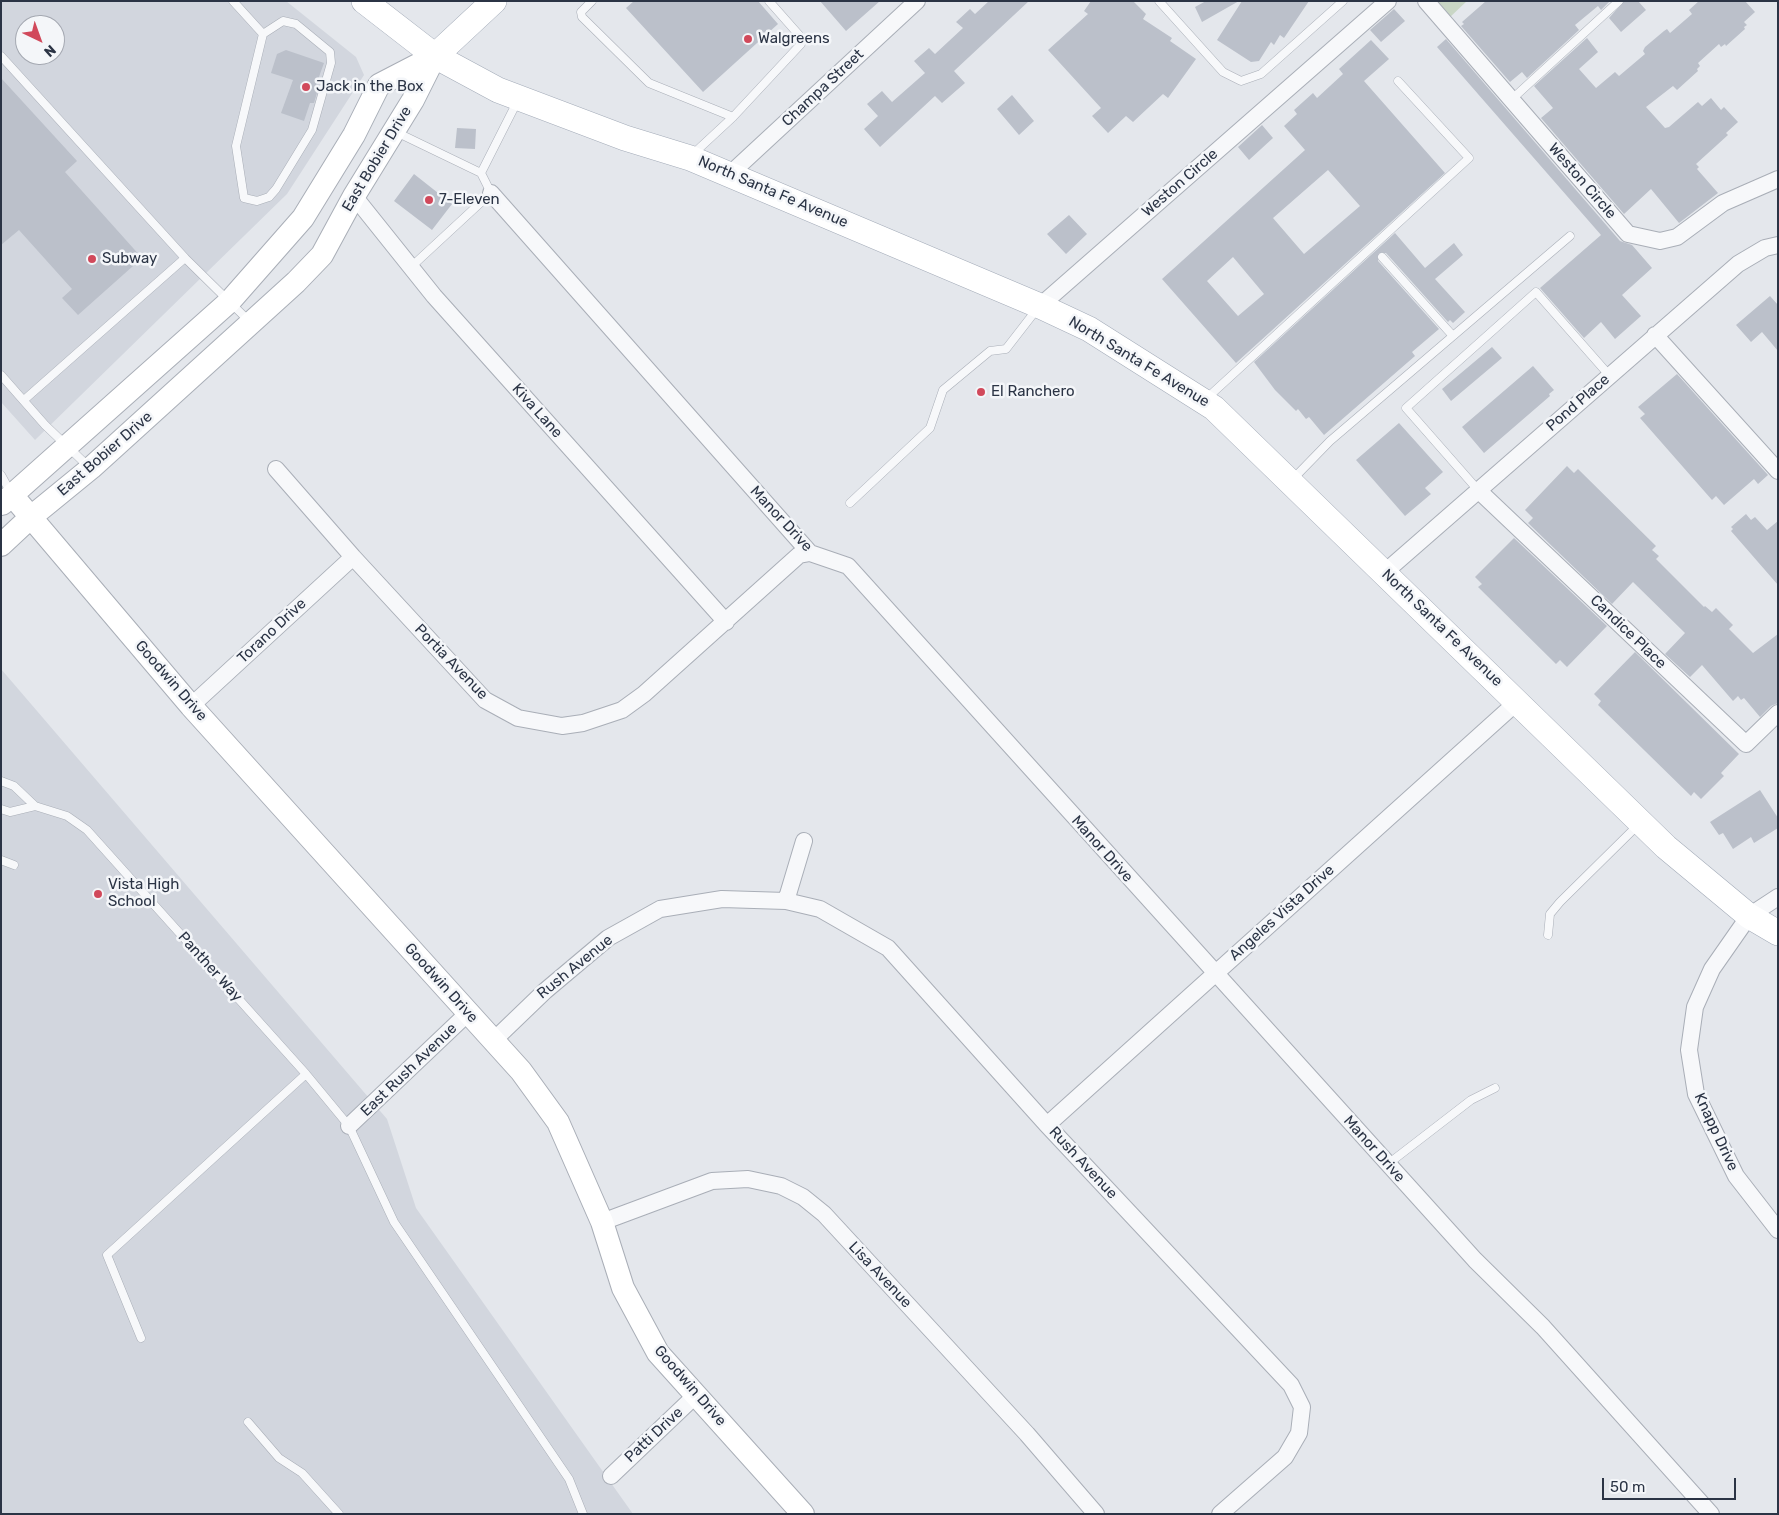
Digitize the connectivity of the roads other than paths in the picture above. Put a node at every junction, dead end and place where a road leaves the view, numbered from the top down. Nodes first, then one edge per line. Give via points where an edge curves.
1 (232, 1) edge
2 (364, 1) edge
3 (494, 1) edge
4 (592, 1) edge
5 (768, 1) edge
6 (917, 1) edge
7 (1159, 1) edge
8 (1342, 1) edge
9 (1388, 1) edge
10 (1426, 1) edge
11 (1619, 1) edge
12 (262, 34) junction
13 (1, 56) edge
14 (435, 56) junction
15 (1398, 81) dead end
16 (519, 98) junction
17 (1511, 100) junction
18 (733, 116) junction
19 (394, 131) junction
20 (690, 158) junction
21 (481, 173) junction
22 (729, 175) junction
23 (1778, 179) edge
24 (491, 193) junction
25 (354, 196) junction
26 (1570, 236) dead end
27 (1778, 245) edge
28 (1382, 257) dead end
29 (185, 258) junction
30 (411, 267) junction
31 (230, 302) junction
32 (1040, 306) junction
33 (251, 323) junction
34 (1655, 335) junction
35 (1453, 336) junction
36 (1609, 375) junction
37 (1, 376) edge
38 (24, 400) junction
39 (1204, 401) junction
40 (67, 446) junction
41 (91, 468) junction
42 (276, 469) dead end
43 (1778, 471) edge
44 (1, 475) edge
45 (1290, 481) junction
46 (1478, 490) junction
47 (7, 500) edge
48 (850, 503) dead end
49 (31, 517) junction
50 (1, 545) edge
51 (810, 553) junction
52 (353, 557) junction
53 (1385, 572) junction
54 (726, 622) junction
55 (1517, 702) junction
56 (192, 706) junction
57 (1778, 713) edge
58 (1, 781) edge
59 (35, 806) junction
60 (1, 809) edge
61 (1641, 822) junction
62 (804, 841) dead end
63 (1, 860) edge
64 (14, 865) dead end
65 (1778, 897) edge
66 (786, 901) junction
67 (1749, 916) junction
68 (1778, 933) edge
69 (1548, 935) dead end
70 (1215, 974) junction
71 (468, 1013) junction
72 (493, 1041) junction
73 (306, 1074) junction
74 (1496, 1088) dead end
75 (1047, 1125) junction
76 (349, 1126) junction
77 (1388, 1164) junction
78 (602, 1222) junction
79 (1778, 1230) edge
80 (142, 1338) dead end
81 (696, 1395) junction
82 (248, 1422) dead end
83 (611, 1476) dead end
84 (583, 1512) edge
85 (339, 1514) edge
86 (803, 1514) edge
87 (1096, 1514) edge
88 (1220, 1514) edge
89 (1711, 1514) edge

1 - 12 lane
2 - 14 main road, North Santa Fe Avenue
3 - 14 main road
4 - 18 lane via 582,12 582,17 649,83
5 - 18 lane via 798,35 801,44
6 - 22 street, Champa Street
7 - 8 lane via 1223,72 1241,81 1260,74
9 - 32 street, Weston Circle
10 - 17 street, Weston Circle
11 - 17 lane
12 - 12 lane via 236,146 244,198 257,201 269,197 276,189 312,130 331,63 330,52 296,24 283,21
13 - 29 lane
14 - 16 main road, North Santa Fe Avenue
14 - 19 street, East Bobier Drive
14 - 31 street, East Bobier Drive via 379,85 354,135 303,218
15 - 39 lane via 1469,158
16 - 20 main road, North Santa Fe Avenue via 625,138
16 - 21 lane
17 - 23 street, Weston Circle via 1628,234 1660,241 1678,237 1723,203
18 - 20 lane
19 - 21 lane
19 - 25 street, East Bobier Drive
20 - 22 main road, North Santa Fe Avenue
21 - 24 lane
22 - 32 main road, North Santa Fe Avenue
24 - 30 lane
24 - 51 street, Manor Drive
25 - 30 street, Kiva Lane
25 - 33 street, East Bobier Drive via 322,255
26 - 35 lane
27 - 34 street, Pond Place via 1765,248 1738,264
28 - 35 lane
29 - 31 lane
29 - 38 lane
30 - 54 street, Kiva Lane
31 - 33 lane
31 - 40 street, East Bobier Drive
32 - 39 main road, North Santa Fe Avenue via 1089,329
32 - 48 lane via 1006,349 990,351 943,390 930,428
33 - 41 street, East Bobier Drive
34 - 36 street, Pond Place
34 - 43 street
35 - 45 lane via 1330,441
36 - 46 street, Pond Place
36 - 46 lane via 1536,292 1406,408
37 - 38 lane
38 - 40 lane
39 - 45 main road, North Santa Fe Avenue
40 - 41 lane
40 - 47 street, East Bobier Drive
41 - 49 street, East Bobier Drive
42 - 52 street, Portia Avenue
44 - 47 lane
45 - 53 main road, North Santa Fe Avenue
46 - 53 street, Pond Place
46 - 57 street, Candice Place via 1746,744
47 - 49 street, Goodwin Drive
49 - 50 street, East Bobier Drive
49 - 56 street, Goodwin Drive
51 - 54 street, Portia Avenue via 799,555
51 - 70 street, Manor Drive via 848,566
52 - 54 street, Portia Avenue via 485,700 518,718 562,726 583,724 622,710
52 - 56 street, Torano Drive
53 - 55 main road, North Santa Fe Avenue
55 - 61 main road, North Santa Fe Avenue
55 - 70 street, Angeles Vista Drive
56 - 71 street, Goodwin Drive
58 - 59 lane, Panther Way via 14,786
59 - 60 lane via 10,812
59 - 73 lane, Panther Way via 67,816 87,830
61 - 67 main road, North Santa Fe Avenue
61 - 69 lane via 1550,914
62 - 66 street
63 - 64 lane
65 - 67 street
66 - 72 street, Rush Avenue via 722,899 660,909 608,938 545,991
66 - 75 street, Rush Avenue via 820,909 888,948
67 - 68 main road, North Santa Fe Avenue
67 - 79 street, Knapp Drive via 1708,977 1695,1007 1689,1050 1696,1094 1736,1176
70 - 75 street, Angeles Vista Drive
70 - 77 street, Manor Drive
71 - 72 street, Goodwin Drive
71 - 76 street, East Rush Avenue
72 - 78 street, Goodwin Drive via 558,1122
73 - 76 lane, Panther Way
73 - 80 lane via 107,1255
74 - 77 lane via 1471,1100
75 - 88 street, Rush Avenue via 1291,1384 1302,1408 1299,1433 1285,1457
76 - 84 lane, Panther Way via 394,1222 569,1479
77 - 89 street, Manor Drive via 1475,1260 1543,1327
78 - 81 street, Goodwin Drive via 623,1288 658,1353
78 - 87 street, Lisa Avenue via 712,1181 748,1179 781,1186 803,1197 824,1214 1027,1434
81 - 83 street, Patti Drive
81 - 86 street, Goodwin Drive
82 - 85 lane via 279,1458 302,1473

